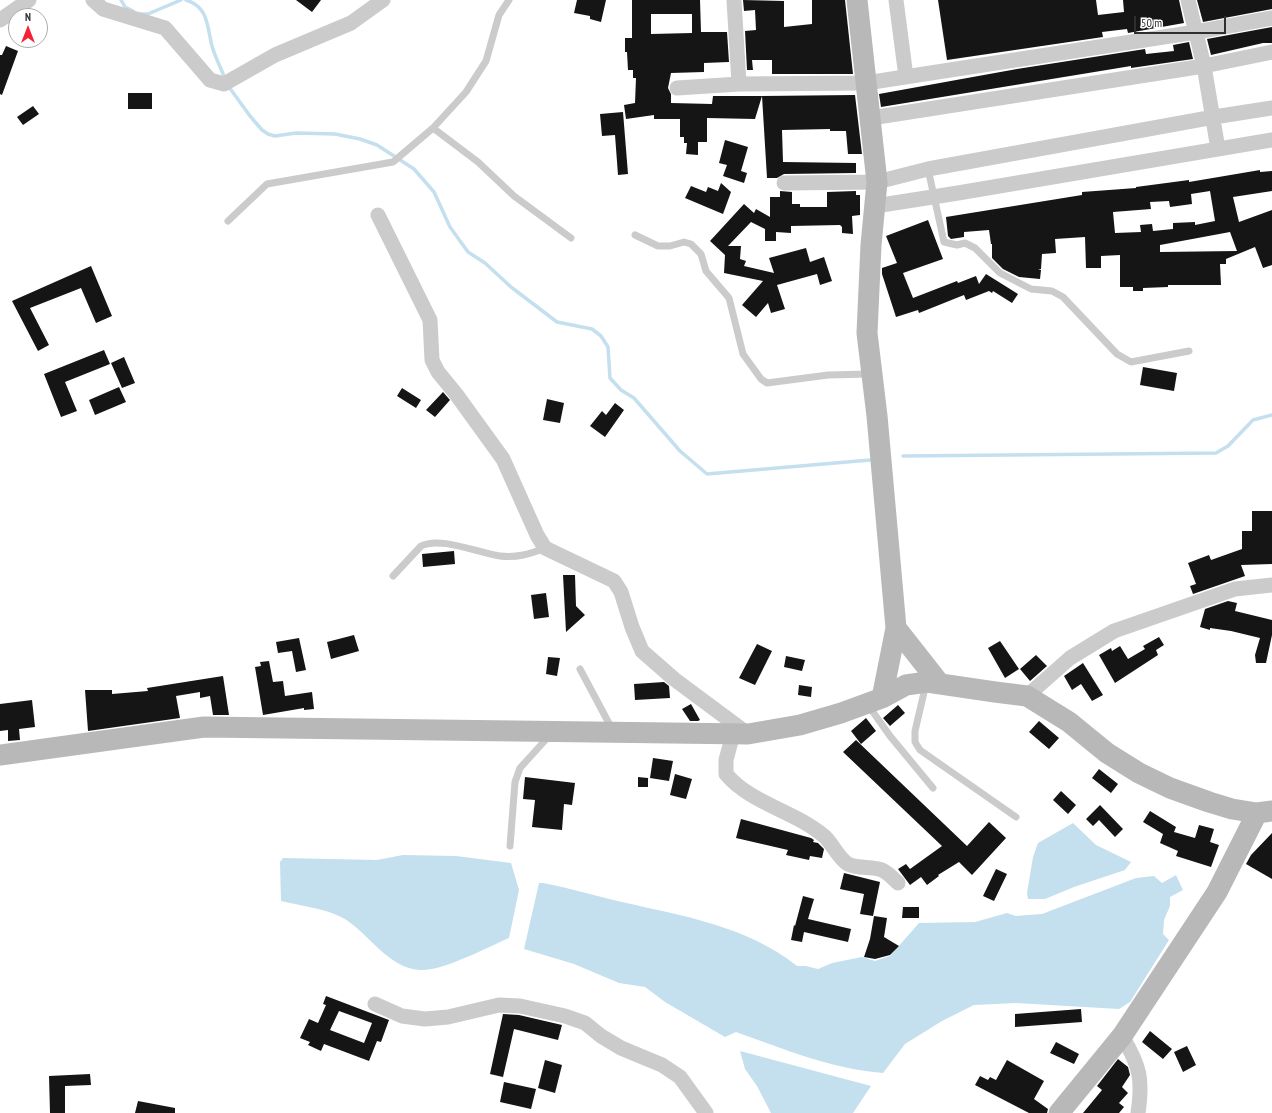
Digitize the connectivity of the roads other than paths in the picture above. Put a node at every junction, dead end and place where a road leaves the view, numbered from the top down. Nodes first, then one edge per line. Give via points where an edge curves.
1 (29, 0) edge
2 (93, 0) edge
3 (383, 0) edge
4 (509, 0) edge
5 (734, 0) edge
6 (857, 0) edge
7 (896, 0) edge
8 (1188, 0) edge
9 (1272, 18) edge
10 (0, 20) edge
11 (1196, 32) junction
12 (1272, 52) edge
13 (1204, 66) junction
14 (906, 77) junction
15 (866, 83) junction
16 (739, 84) junction
17 (676, 88) dead end
18 (1272, 108) edge
19 (1214, 117) junction
20 (870, 118) junction
21 (433, 128) junction
22 (1272, 140) edge
23 (1218, 149) junction
24 (928, 169) junction
25 (877, 182) junction
26 (784, 183) dead end
27 (934, 196) junction
28 (875, 206) junction
29 (378, 215) dead end
30 (228, 221) dead end
31 (635, 235) dead end
32 (571, 238) dead end
33 (1189, 351) dead end
34 (872, 374) junction
35 (546, 548) junction
36 (393, 576) dead end
37 (1272, 585) edge
38 (896, 628) junction
39 (580, 669) dead end
40 (933, 683) junction
41 (1027, 696) junction
42 (875, 701) junction
43 (553, 731) junction
44 (613, 732) junction
45 (741, 734) junction
46 (0, 755) edge
47 (933, 788) dead end
48 (1264, 812) edge
49 (1016, 817) dead end
50 (510, 846) dead end
51 (898, 884) dead end
52 (375, 1004) dead end
53 (1122, 1036) junction
54 (706, 1113) edge
55 (1059, 1113) edge
56 (1138, 1113) edge

1 - 10 street
2 - 3 street via 103,9 165,28 210,80 226,84 275,55 352,23
4 - 21 lane via 499,15 486,61 466,92
5 - 16 street
6 - 15 main road
7 - 14 street
8 - 11 street
9 - 11 street
11 - 13 street
11 - 14 street
12 - 13 street
13 - 19 street
13 - 20 street
14 - 15 street
15 - 16 street
15 - 20 main road
16 - 17 street
18 - 19 street
19 - 23 street
19 - 24 street
20 - 25 main road
21 - 30 lane via 393,162 267,184
21 - 32 lane via 478,162 514,196
22 - 23 street
23 - 27 street
24 - 25 street
24 - 27 lane
25 - 26 street
25 - 28 main road
27 - 28 street
27 - 33 lane via 944,242 957,245 965,243 975,248 1000,273 1030,289 1052,291 1063,297 1117,354 1131,362 1140,362
28 - 34 main road via 867,333
29 - 35 street via 430,320 432,360 435,366 503,459 537,535
31 - 34 lane via 658,246 684,242 691,244 701,254 706,271 729,298 743,354 761,379 767,383 828,375
34 - 38 main road
35 - 36 lane via 522,557 500,556 438,543 426,543
35 - 45 street via 614,582 621,592 642,651
37 - 41 street via 1235,589 1114,631 1070,658
38 - 40 main road
38 - 42 main road
39 - 44 lane
40 - 41 main road
40 - 42 main road via 906,685
40 - 49 lane via 915,731 917,746
41 - 48 main road via 1069,722 1107,753 1139,773 1209,802 1232,809
42 - 45 main road via 800,725
42 - 47 lane via 890,736
43 - 44 main road
43 - 46 main road via 204,727
43 - 50 lane via 520,768 515,782
44 - 45 main road
45 - 51 street via 726,760 726,774 731,781 774,808 811,826 826,837 848,864 882,870
48 - 53 main road via 1217,892
52 - 54 street via 402,1016 425,1019 448,1017 499,1005 520,1006 565,1016 585,1023 621,1048 662,1065 680,1077
53 - 55 main road
53 - 56 street via 1140,1073

